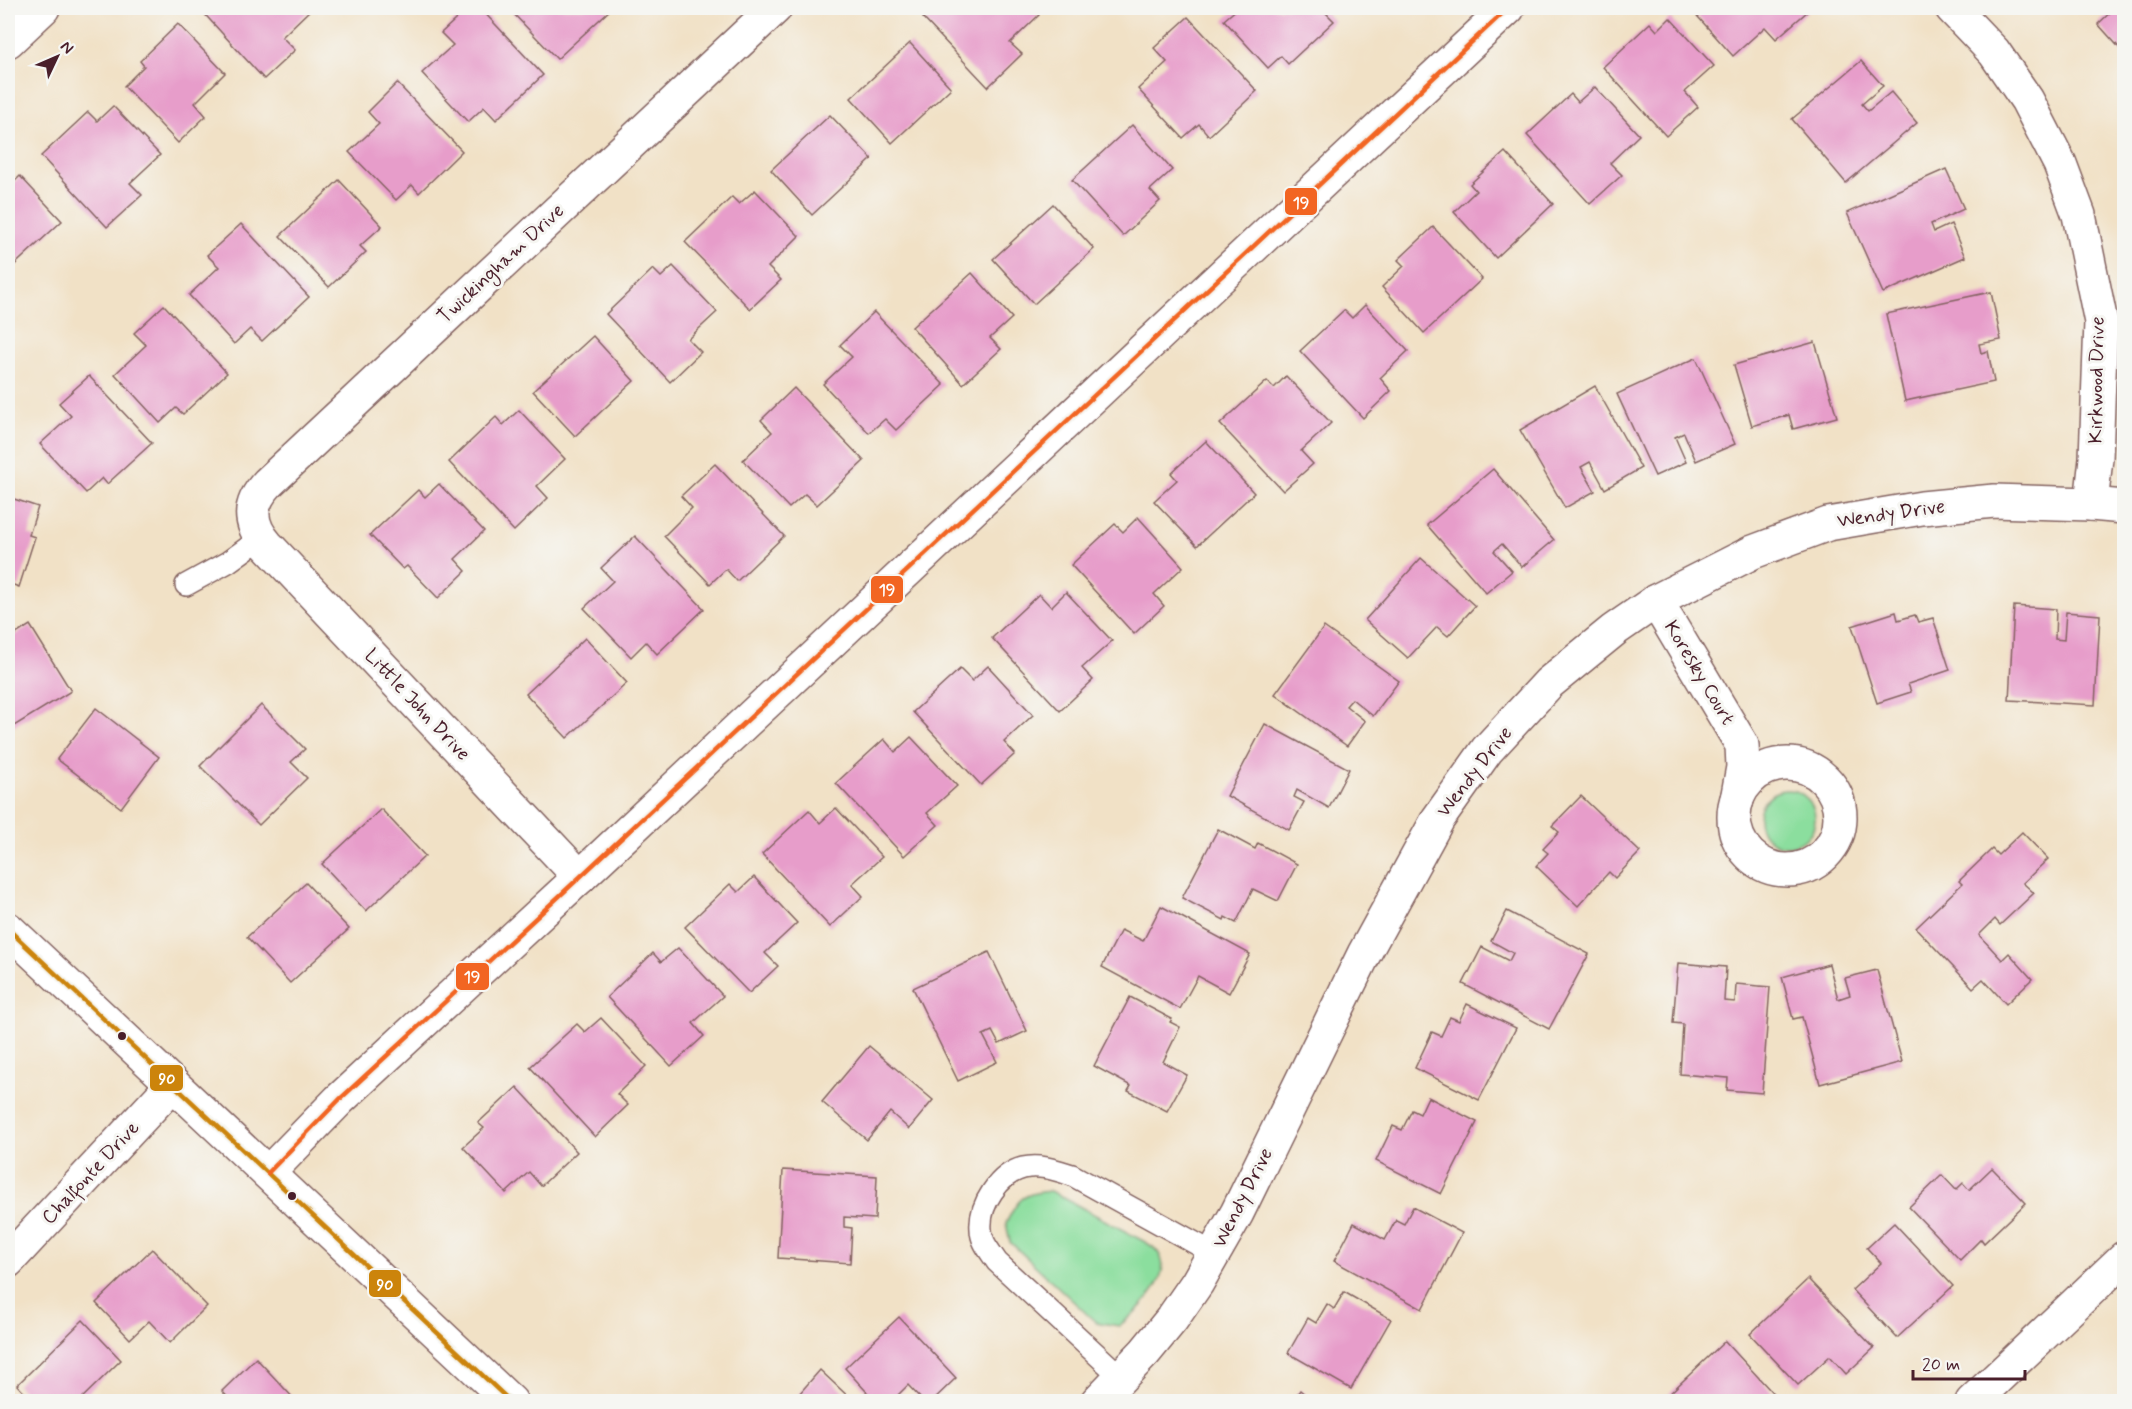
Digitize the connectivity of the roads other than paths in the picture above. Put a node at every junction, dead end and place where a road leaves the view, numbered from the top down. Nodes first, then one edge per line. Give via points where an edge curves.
1 (43, 8) edge
2 (774, 8) edge
3 (1508, 8) edge
4 (1952, 8) edge
5 (8, 41) edge
6 (2091, 504) junction
7 (2124, 507) edge
8 (258, 535) junction
9 (186, 585) dead end
10 (1656, 601) junction
11 (1742, 745) junction
12 (1793, 764) junction
13 (1737, 800) junction
14 (580, 877) junction
15 (8, 929) edge
16 (173, 1084) junction
17 (268, 1173) junction
18 (1215, 1254) junction
19 (2124, 1258) edge
20 (8, 1261) edge
21 (1120, 1377) junction
22 (511, 1401) edge
23 (1096, 1401) edge
24 (1972, 1401) edge

1 - 5 street
2 - 8 street, Twickingham Drive via 257,494 252,512
3 - 14 street
4 - 6 street, Kirkwood Drive via 1994,52 2027,100 2060,164 2079,215 2101,322
6 - 7 street, Wendy Drive
6 - 10 street, Wendy Drive via 1995,501 1922,508 1828,524 1753,552
8 - 9 lane via 228,562
8 - 14 street, Little John Drive
10 - 11 street, Koresky Court
10 - 18 street, Wendy Drive via 1549,683 1487,750 1438,819 1365,954
11 - 12 street, Koresky Court
11 - 13 street, Koresky Court
12 - 13 street via 1775,765 1758,772 1745,784
12 - 13 street, Koresky Court via 1825,779 1835,794 1840,811 1839,829 1821,858 1790,870 1757,861 1737,833
14 - 17 street via 339,1100
15 - 16 street
16 - 17 street
16 - 20 street, Chalfonte Drive
17 - 22 street
18 - 21 street, Wendy Drive via 1172,1319
18 - 21 lane via 1072,1175 1053,1169 1020,1168 996,1187 982,1214 983,1242 997,1262
19 - 24 street
21 - 23 street, Wendy Drive

